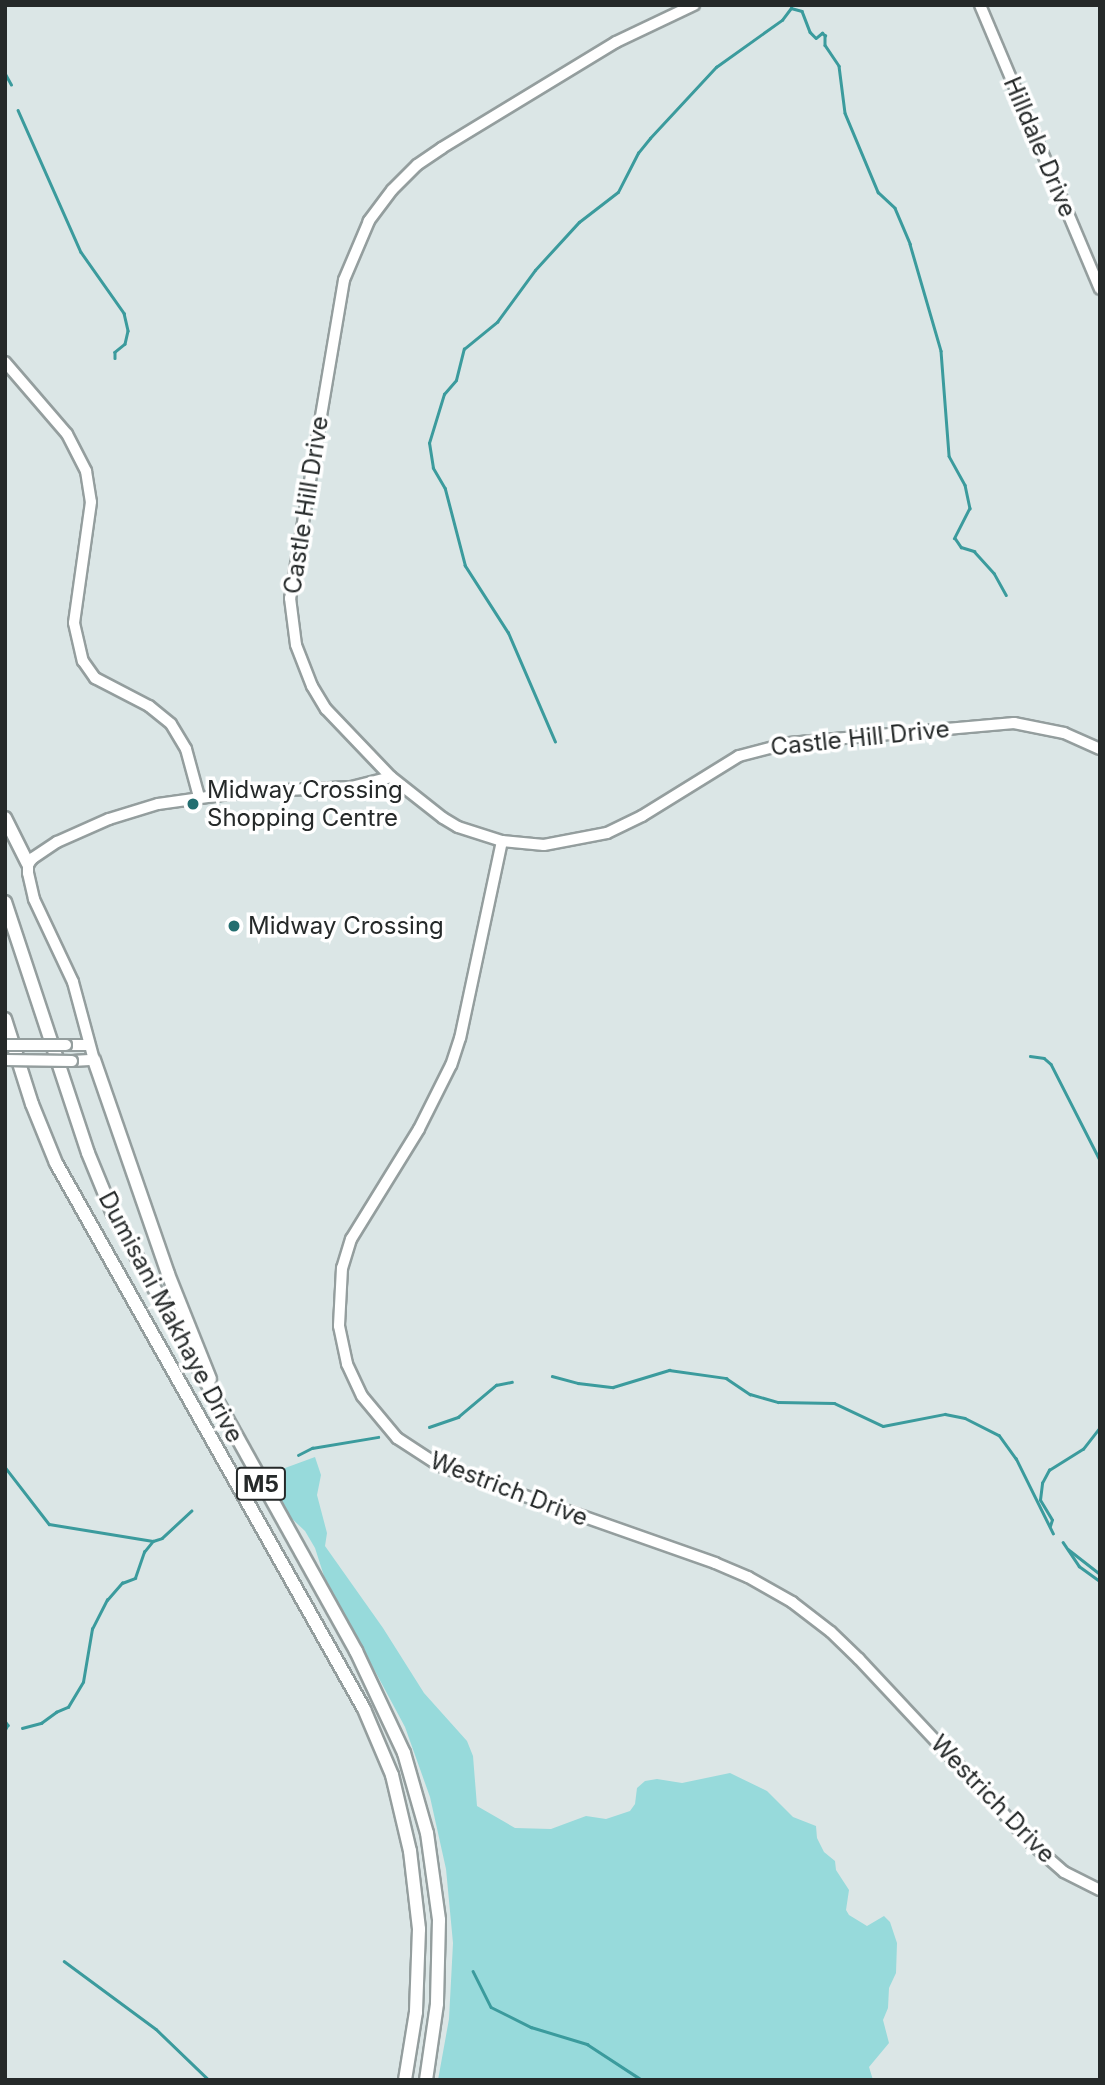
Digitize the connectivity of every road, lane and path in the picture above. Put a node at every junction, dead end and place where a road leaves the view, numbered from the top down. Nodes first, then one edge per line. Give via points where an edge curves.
1 (694, 5) edge
2 (981, 5) edge
3 (1100, 289) edge
4 (5, 362) edge
5 (1100, 749) edge
6 (391, 777) junction
7 (199, 797) junction
8 (5, 818) edge
9 (502, 841) junction
10 (28, 864) junction
11 (5, 902) edge
12 (6, 1021) edge
13 (5, 1045) edge
14 (89, 1045) junction
15 (5, 1060) edge
16 (94, 1060) junction
17 (233, 1434) junction
18 (1100, 1890) edge
19 (405, 2080) edge
20 (426, 2080) edge

1 - 6 street, Castle Hill Drive via 616,42 417,165 392,190 355,248 330,351 290,598 291,620 302,665 326,709
2 - 3 street, Hilldale Drive
4 - 7 street via 67,433 86,471 92,502 74,623 83,661 95,678 149,706 171,724 186,749
5 - 9 street, Castle Hill Drive via 1064,733 1014,723 789,743 738,756 607,833 544,845
6 - 7 street via 351,787
6 - 9 street, Castle Hill Drive via 443,818
7 - 10 street via 109,818 57,842
8 - 10 main road
9 - 18 street, Westrich Drive via 451,1065 419,1129 351,1239 342,1268 339,1326 347,1364 362,1396 397,1437 440,1466 715,1563 802,1609 859,1659 1031,1843 1065,1872
10 - 14 street via 34,899 73,982
11 - 17 main road, Dumisani Makhaye Drive / M5 via 101,1188
12 - 19 main road, Dumisani Makhaye Drive / M5 via 56,1163 364,1709 392,1775 410,1851 419,1929 418,1985
13 - 14 street, bridge
14 - 16 street
15 - 16 street, bridge
16 - 17 main road via 168,1274
17 - 20 main road, Dumisani Makhaye Drive / M5 via 381,1698 417,1792 439,1920 437,2004

